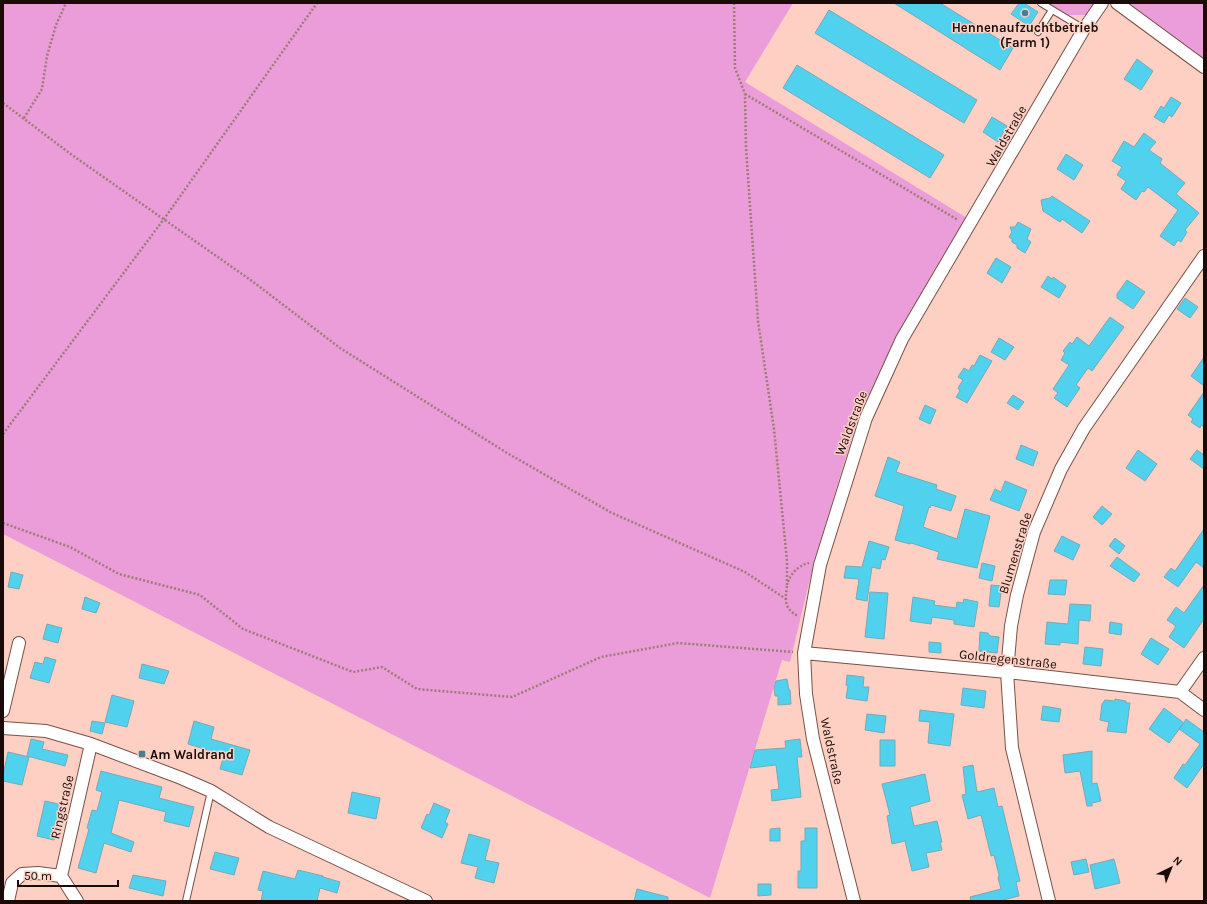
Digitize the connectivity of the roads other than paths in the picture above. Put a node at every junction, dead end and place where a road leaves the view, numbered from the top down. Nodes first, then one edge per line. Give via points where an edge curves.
1 (1041, 3) edge
2 (1102, 3) edge
3 (1117, 3) edge
4 (1052, 10) junction
5 (1084, 29) junction
6 (1038, 32) dead end
7 (1204, 67) edge
8 (1204, 256) edge
9 (19, 643) dead end
10 (804, 653) junction
11 (1204, 658) edge
12 (1007, 672) junction
13 (1180, 692) junction
14 (1204, 710) edge
15 (3, 711) edge
16 (3, 728) edge
17 (91, 744) junction
18 (210, 791) junction
19 (61, 876) junction
20 (8, 901) edge
21 (77, 901) edge
22 (186, 901) edge
23 (426, 901) edge
24 (854, 901) edge
25 (1048, 901) edge

1 - 4 lane
2 - 5 street, Waldstraße
3 - 7 street
4 - 5 lane
4 - 6 lane
5 - 10 street, Waldstraße via 902,339 866,418 820,565
8 - 12 street, Blumenstraße via 1084,428 1061,469 1034,532 1017,595
9 - 15 street
10 - 12 street, Goldregenstraße
10 - 24 street, Waldstraße via 806,694 813,739
11 - 13 street
12 - 13 street, Goldregenstraße
12 - 25 street, Blumenstraße via 1012,748
13 - 14 street
16 - 17 street via 46,731
17 - 18 street
17 - 19 street, Ringstraße
18 - 22 lane
18 - 23 street via 270,827
19 - 20 street via 38,872 22,874 12,883
19 - 21 street

